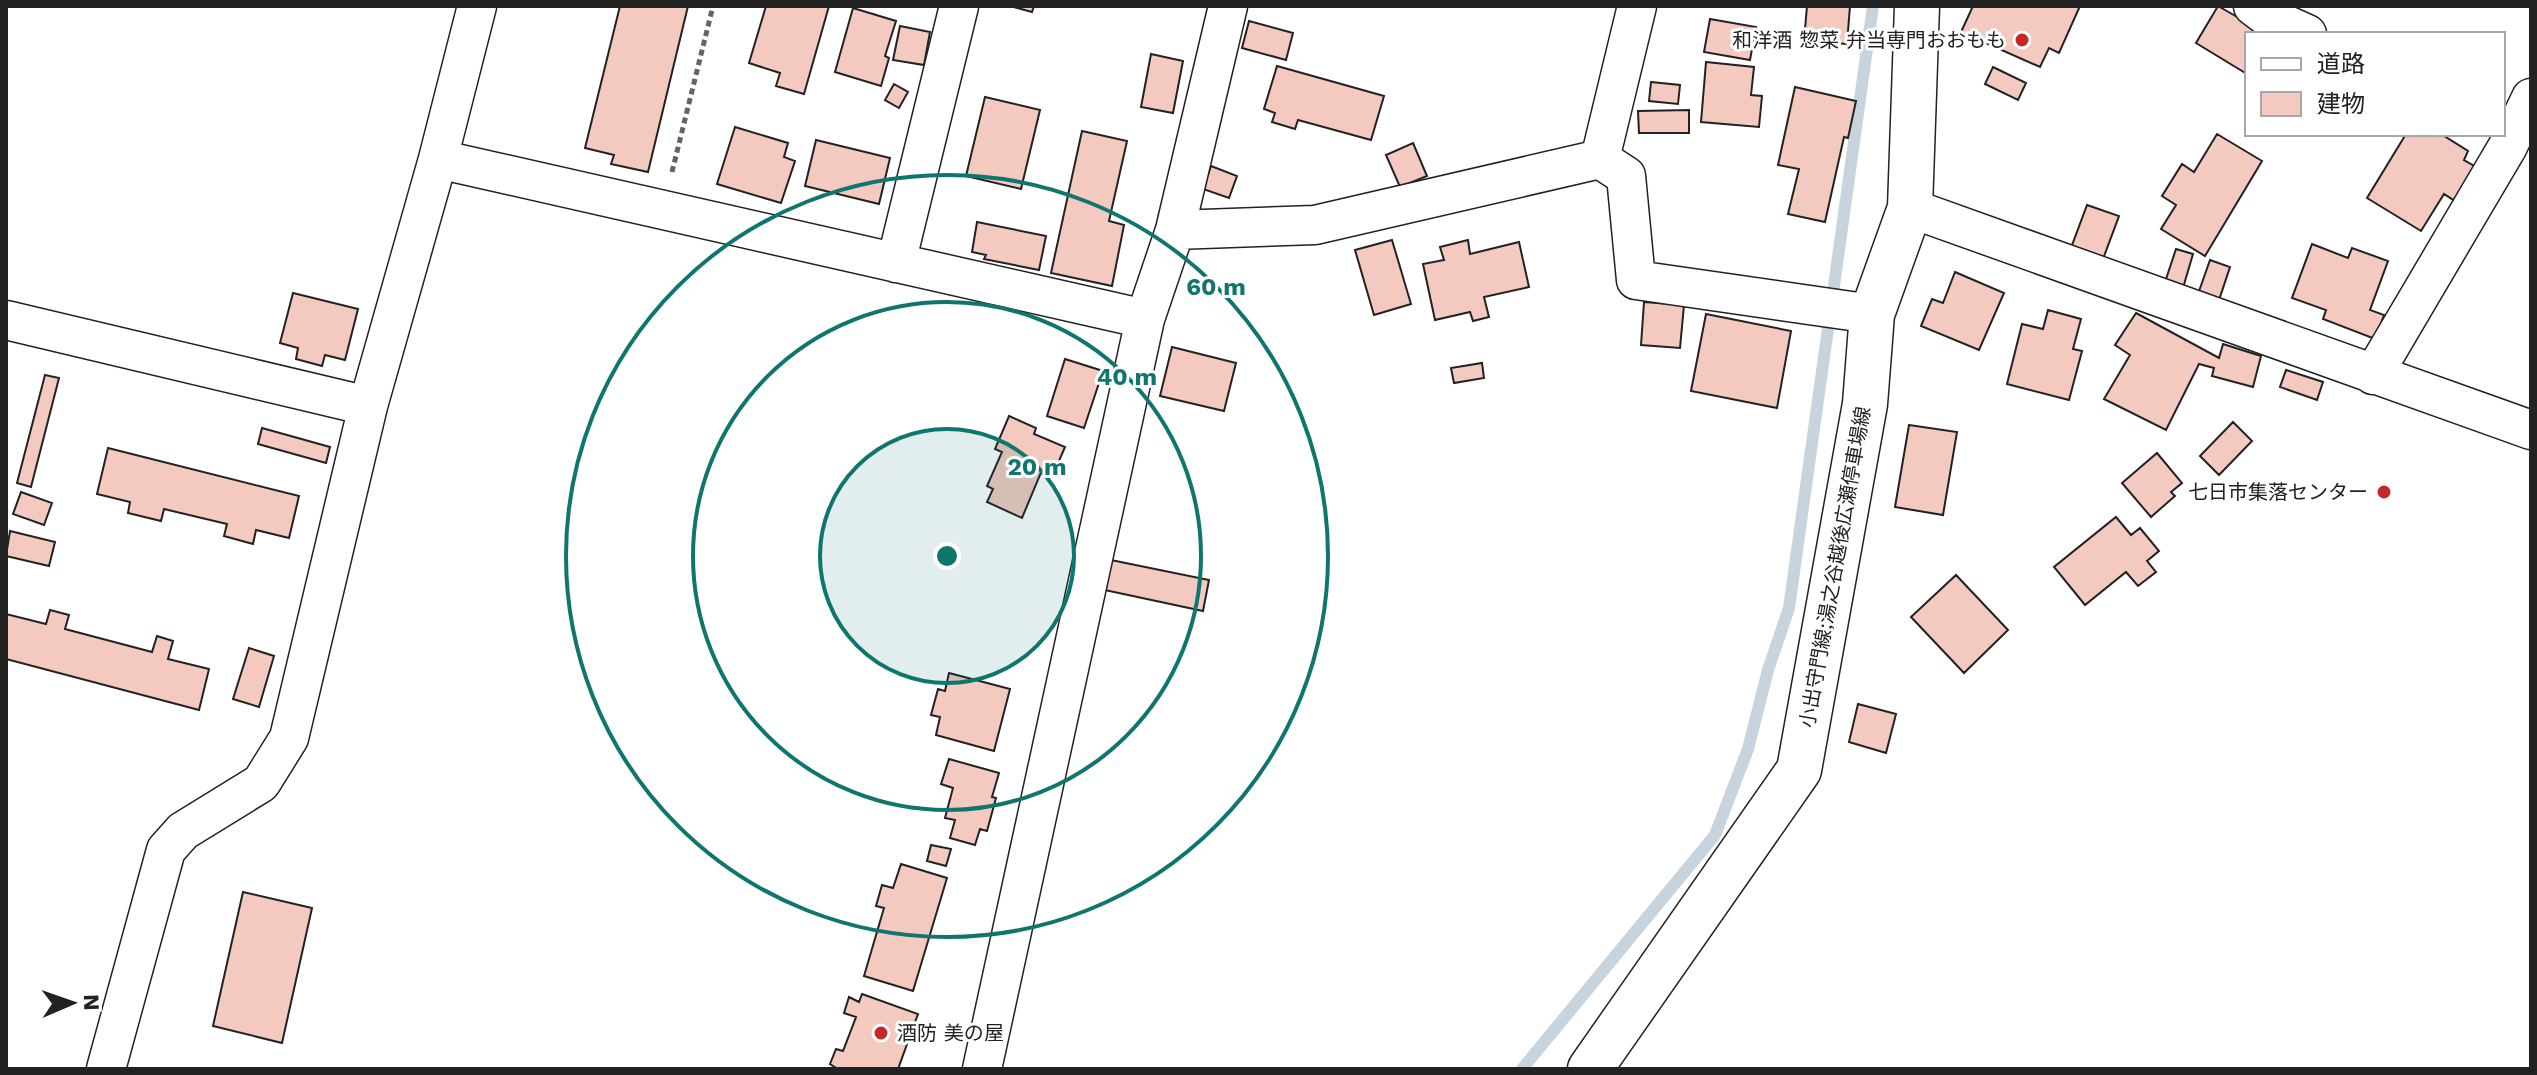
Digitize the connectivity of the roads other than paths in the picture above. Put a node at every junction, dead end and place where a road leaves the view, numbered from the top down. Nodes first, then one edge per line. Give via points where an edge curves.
1 (477, 6) edge
2 (959, 6) edge
3 (1228, 6) edge
4 (1637, 6) edge
5 (1917, 6) edge
6 (2253, 6) edge
7 (2303, 32) edge
8 (2531, 98) edge
9 (2505, 131) edge
10 (2498, 140) edge
11 (438, 159) junction
12 (1600, 159) junction
13 (1910, 208) junction
14 (1175, 230) junction
15 (896, 263) junction
16 (1872, 314) junction
17 (1145, 319) junction
18 (6, 320) edge
19 (2373, 375) junction
20 (368, 406) junction
21 (2531, 430) edge
22 (106, 1069) edge
23 (982, 1069) edge
24 (1590, 1069) edge

1 - 11 street
2 - 15 street
3 - 14 street
4 - 12 street
5 - 13 main road, 小出守門線;湯之谷越後広瀬停車場線
6 - 7 street
8 - 9 street
10 - 19 street
11 - 15 street
11 - 20 street
12 - 14 street via 1315,225
12 - 16 street via 1626,176 1636,280
13 - 16 main road, 小出守門線;湯之谷越後広瀬停車場線
13 - 19 street
14 - 17 street
15 - 17 street
16 - 24 main road, 小出守門線;湯之谷越後広瀬停車場線 via 1865,404 1799,770
17 - 23 street
18 - 20 street
19 - 21 street
20 - 22 street via 289,738 261,783 183,831 166,850

